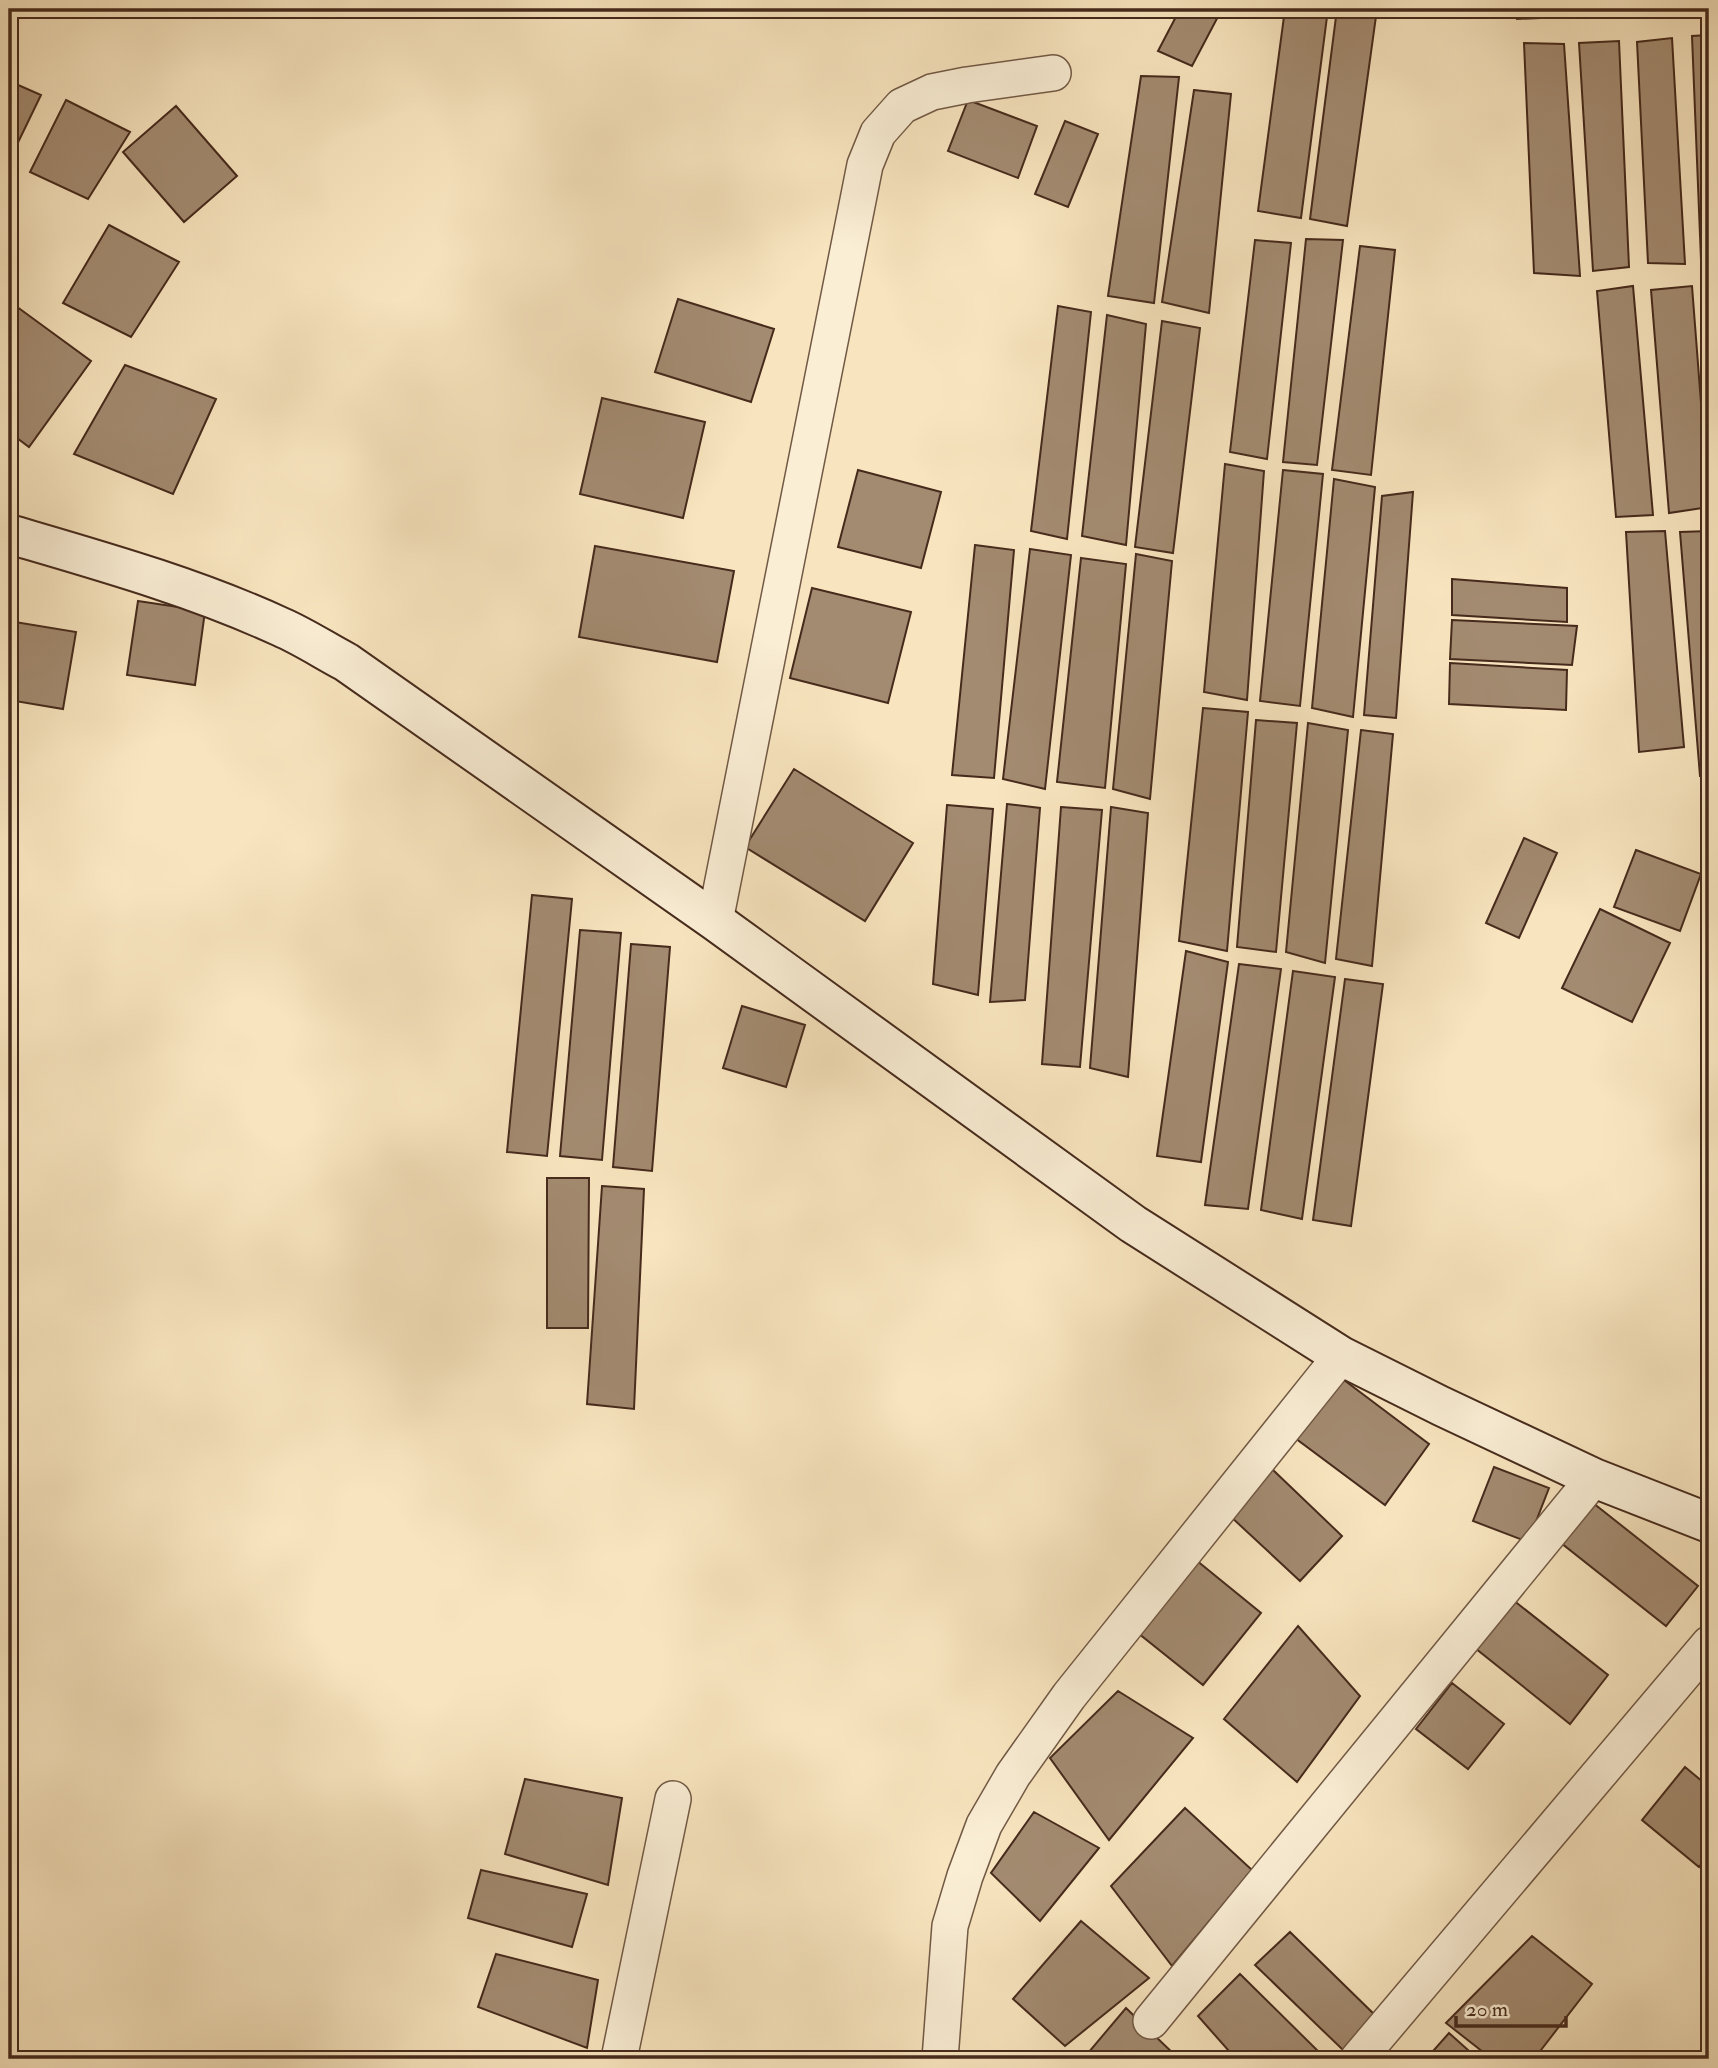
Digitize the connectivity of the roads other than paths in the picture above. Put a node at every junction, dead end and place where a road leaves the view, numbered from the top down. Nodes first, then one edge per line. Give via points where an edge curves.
1 (1053, 73) dead end
2 (9, 534) edge
3 (715, 921) junction
4 (1341, 1356) junction
5 (1594, 1478) junction
6 (1709, 1523) edge
7 (1709, 1644) edge
8 (673, 1799) dead end
9 (1151, 2021) dead end
10 (619, 2059) edge
11 (940, 2059) edge
12 (1358, 2059) edge

1 - 3 street via 932,92 902,106 878,133 865,165
2 - 3 street via 203,595 294,633 346,663
3 - 4 street via 1133,1224
4 - 5 street
4 - 11 street via 1069,1696 984,1825 950,1926
5 - 6 street
5 - 9 street
7 - 12 street
8 - 10 street

